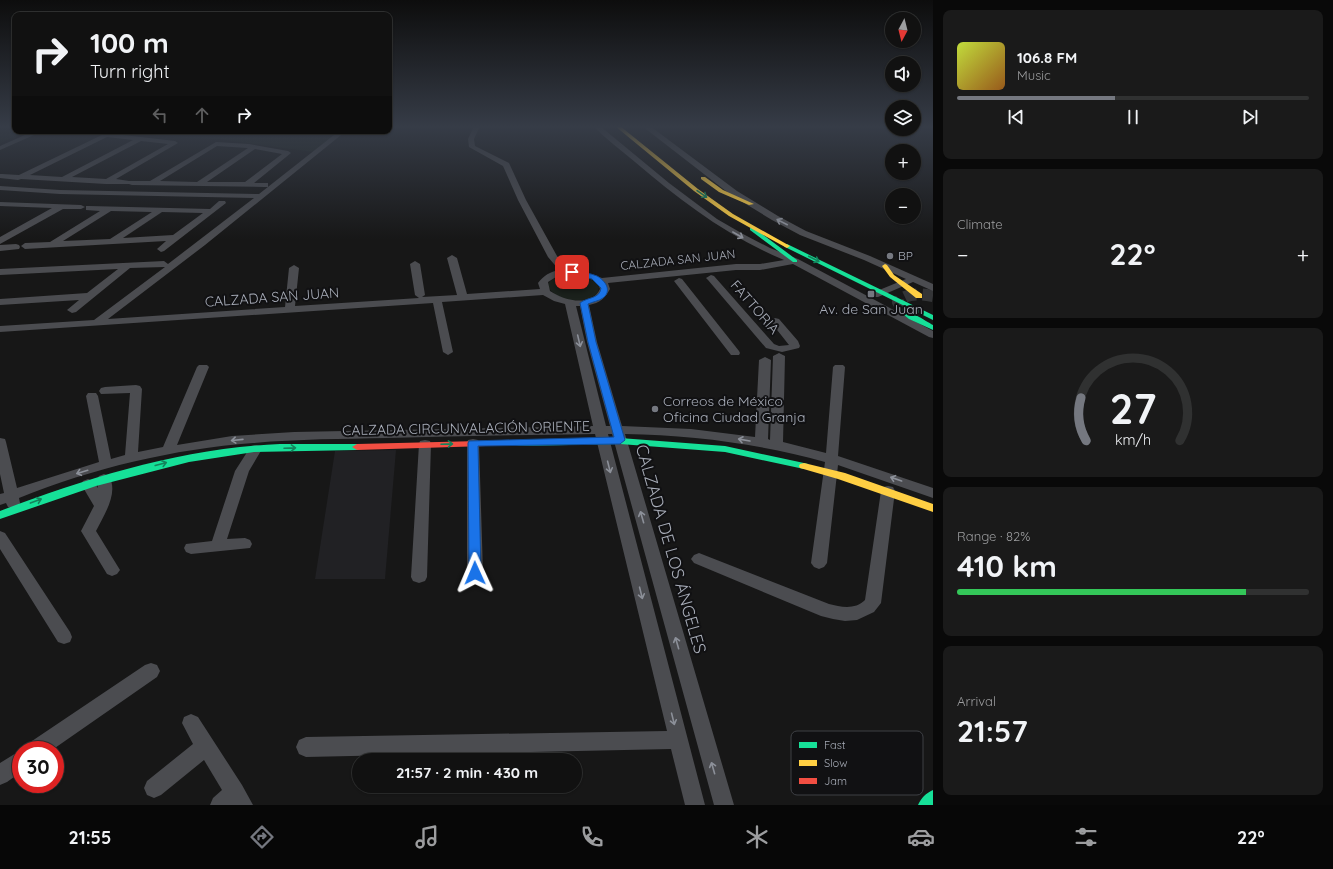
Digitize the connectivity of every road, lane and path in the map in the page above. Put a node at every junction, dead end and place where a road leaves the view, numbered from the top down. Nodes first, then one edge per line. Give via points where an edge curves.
1 (47, 164) edge
2 (92, 164) edge
3 (139, 164) edge
4 (184, 164) edge
5 (230, 164) edge
6 (274, 164) edge
7 (302, 164) edge
8 (504, 164) edge
9 (641, 164) edge
10 (663, 164) edge
11 (678, 164) edge
12 (683, 164) edge
13 (693, 164) edge
14 (2, 176) dead end
15 (18, 178) junction
16 (34, 179) junction
17 (42, 179) junction
18 (60, 180) junction
19 (106, 182) junction
20 (152, 183) junction
21 (179, 183) junction
22 (188, 183) junction
23 (199, 184) junction
24 (246, 185) junction
25 (265, 185) dead end
26 (10, 191) edge
27 (162, 196) junction
28 (0, 197) edge
29 (259, 198) junction
30 (0, 203) edge
31 (222, 203) dead end
32 (751, 204) junction
33 (12, 205) junction
34 (61, 207) junction
35 (110, 208) junction
36 (134, 209) junction
37 (143, 209) junction
38 (160, 210) junction
39 (0, 211) edge
40 (211, 211) junction
41 (744, 222) junction
42 (175, 238) junction
43 (0, 241) edge
44 (112, 242) junction
45 (51, 245) junction
46 (0, 248) edge
47 (161, 249) dead end
48 (827, 252) dead end
49 (452, 258) dead end
50 (795, 261) junction
51 (164, 264) dead end
52 (415, 264) dead end
53 (129, 265) junction
54 (760, 266) junction
55 (885, 266) junction
56 (294, 268) dead end
57 (0, 272) edge
58 (565, 272) junction
59 (711, 278) junction
60 (884, 279) dead end
61 (679, 281) junction
62 (909, 281) dead end
63 (602, 284) junction
64 (933, 288) edge
65 (544, 289) junction
66 (420, 295) junction
67 (462, 295) junction
68 (90, 296) junction
69 (871, 297) dead end
70 (437, 300) junction
71 (0, 302) edge
72 (577, 303) junction
73 (290, 306) junction
74 (72, 310) dead end
75 (903, 310) dead end
76 (933, 318) edge
77 (100, 319) junction
78 (775, 321) dead end
79 (0, 322) edge
80 (933, 328) edge
81 (0, 329) edge
82 (933, 336) edge
83 (448, 352) dead end
84 (735, 353) dead end
85 (779, 356) dead end
86 (766, 360) dead end
87 (204, 367) dead end
88 (839, 367) dead end
89 (105, 391) dead end
90 (92, 396) dead end
91 (601, 435) junction
92 (619, 435) junction
93 (336, 441) junction
94 (0, 442) edge
95 (473, 443) junction
96 (761, 443) junction
97 (425, 444) junction
98 (776, 446) junction
99 (168, 450) junction
100 (249, 450) junction
101 (131, 459) junction
102 (832, 459) junction
103 (105, 472) junction
104 (831, 473) junction
105 (88, 484) junction
106 (888, 491) junction
107 (933, 493) edge
108 (5, 498) edge
109 (102, 506) junction
110 (933, 508) edge
111 (15, 509) junction
112 (0, 515) edge
113 (0, 537) edge
114 (245, 544) dead end
115 (218, 546) junction
116 (191, 548) dead end
117 (699, 559) dead end
118 (819, 563) dead end
119 (112, 570) dead end
120 (475, 573) dead end
121 (418, 577) dead end
122 (64, 637) dead end
123 (151, 670) dead end
124 (191, 723) dead end
125 (678, 740) junction
126 (49, 741) edge
127 (206, 746) junction
128 (306, 747) dead end
129 (12, 766) edge
130 (0, 775) edge
131 (154, 788) dead end
132 (933, 798) edge
133 (239, 799) edge
134 (220, 805) edge
135 (695, 805) edge
136 (724, 805) edge
137 (926, 805) edge

1 - 15 street
2 - 18 street
3 - 19 street
4 - 20 street
5 - 23 street
6 - 24 street
7 - 29 street
8 - 58 street via 553,257
9 -> 50 street via 703,212 753,243
10 -> 41 main road via 696,190
11 - 48 main road via 739,206
12 - 32 main road via 721,190
13 - 32 street
14 - 15 street
15 - 16 street
16 - 17 street
16 - 26 street
17 - 18 street
17 - 26 street
18 - 19 street
19 - 20 street
20 - 21 street
21 - 22 street
21 - 27 street
22 - 23 street
22 - 27 street
23 - 24 street
24 - 25 street
26 - 27 street
26 - 28 street
26 - 30 street
27 - 29 street
27 - 36 street
27 - 37 street
29 - 77 street
30 - 33 street
31 - 40 street
55 -> 32 street via 803,233
33 - 34 street
33 - 39 street
34 - 35 street
34 - 43 street
35 - 36 street
35 - 45 street
36 - 37 street
37 - 38 street
38 - 40 street
38 - 44 street
40 - 42 street
41 - 50 main road
41 -> 76 main road
42 - 44 street
42 - 47 street
44 - 45 street
45 - 46 street
49 - 67 street
50 - 54 street, CALZADA SAN JUAN
50 - 82 street
51 - 53 street
52 - 66 street
53 - 57 street
53 - 68 street
54 - 59 street, CALZADA SAN JUAN
54 - 63 street, CALZADA SAN JUAN
55 - 60 main road via 892,276 923,298
55 - 64 street
56 - 73 street
58 - 63 street via 588,275
58 - 65 street via 544,281
59 - 61 street, CALZADA SAN JUAN
59 - 78 street, FATTORIA via 770,346 775,349 793,348 794,343
61 - 63 street, CALZADA SAN JUAN
61 - 84 street
62 - 69 street
63 - 72 street via 604,291 600,297
65 - 67 street, CALZADA SAN JUAN
65 - 72 street via 558,300
66 - 67 street, CALZADA SAN JUAN
66 - 73 street, CALZADA SAN JUAN
67 - 70 street, CALZADA SAN JUAN
68 - 71 street
68 - 74 street
70 - 73 street, CALZADA SAN JUAN
70 - 83 street
72 -> 91 street
72 - 92 street, CALZADA DE LOS ÁNGELES via 592,342
73 - 77 street, CALZADA SAN JUAN
75 - 80 main road
77 - 79 street, CALZADA SAN JUAN
77 - 81 street, CALZADA SAN JUAN
85 - 98 street
86 - 96 street
87 - 99 street
88 - 102 street
89 - 101 street via 136,389
90 - 103 street
91 - 92 street, CALZADA CIRCUNVALACIÓN ORIENTE
91 - 93 street, CALZADA CIRCUNVALACIÓN ORIENTE
91 - 95 main road, CALZADA CIRCUNVALACIÓN ORIENTE
91 -> 125 street
96 -> 92 street, CALZADA CIRCUNVALACIÓN ORIENTE via 715,435 648,430
92 - 104 main road, CALZADA CIRCUNVALACIÓN ORIENTE via 725,449
136 -> 92 street, CALZADA DE LOS ÁNGELES
93 - 97 main road, CALZADA CIRCUNVALACIÓN ORIENTE
93 -> 99 street, CALZADA CIRCUNVALACIÓN ORIENTE via 257,438
100 -> 93 main road, CALZADA CIRCUNVALACIÓN ORIENTE
94 - 108 street
97 -> 95 main road, CALZADA CIRCUNVALACIÓN ORIENTE
95 - 120 street
96 - 98 street, CALZADA CIRCUNVALACIÓN ORIENTE
97 - 121 street
98 - 102 street, CALZADA CIRCUNVALACIÓN ORIENTE
99 - 101 street, CALZADA CIRCUNVALACIÓN ORIENTE
103 -> 100 main road, CALZADA CIRCUNVALACIÓN ORIENTE
100 - 115 street
101 - 103 street, CALZADA CIRCUNVALACIÓN ORIENTE
102 - 104 street
107 -> 102 street, CALZADA CIRCUNVALACIÓN ORIENTE
103 - 105 main road, CALZADA CIRCUNVALACIÓN ORIENTE
103 -> 108 street, CALZADA CIRCUNVALACIÓN ORIENTE
103 - 109 street via 106,490
104 - 106 main road, CALZADA CIRCUNVALACIÓN ORIENTE
104 - 118 street
105 - 109 street
111 -> 105 main road, CALZADA CIRCUNVALACIÓN ORIENTE
106 - 110 main road, CALZADA CIRCUNVALACIÓN ORIENTE
106 - 117 street via 873,603 862,612 843,614 827,610
108 - 111 street
109 - 119 street via 88,531
111 - 112 main road, CALZADA CIRCUNVALACIÓN ORIENTE
113 - 122 street
114 - 115 street
115 - 116 street
123 - 126 street
124 - 127 street
125 - 128 street
125 - 135 street
127 - 131 street
127 - 133 street
129 - 130 street
132 - 137 main road
133 - 134 street

